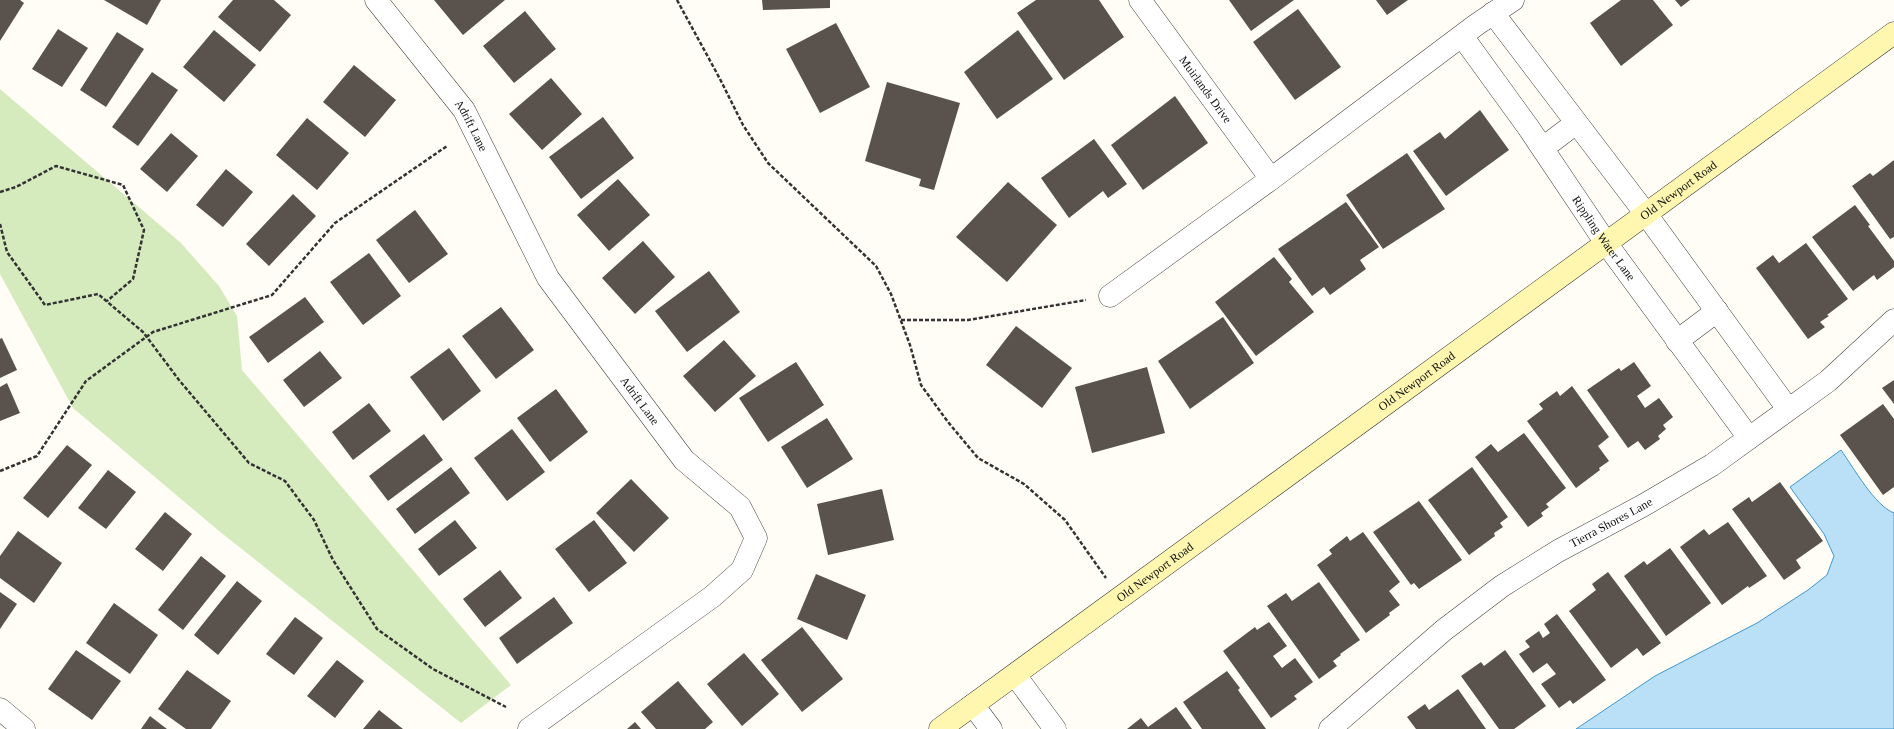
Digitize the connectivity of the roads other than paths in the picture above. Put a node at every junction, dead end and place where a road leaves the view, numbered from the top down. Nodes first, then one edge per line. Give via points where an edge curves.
1 (376, 0) edge
2 (1140, 0) edge
3 (1514, 0) edge
4 (1493, 14) junction
5 (1894, 33) edge
6 (1462, 36) junction
7 (1576, 123) junction
8 (1543, 148) junction
9 (1271, 179) junction
10 (1646, 214) junction
11 (1606, 243) junction
12 (1110, 296) road end
13 (1717, 311) junction
14 (1894, 320) edge
15 (1677, 341) junction
16 (1788, 409) junction
17 (1749, 438) junction
18 (1015, 675) junction
19 (973, 705) junction
20 (0, 709) edge
21 (24, 729) edge
22 (529, 729) edge
23 (940, 729) edge
24 (991, 729) edge
25 (1055, 729) edge
26 (1330, 729) edge

1 - 22 street, Adrift Lane via 464,110 548,278 684,460 740,507 756,538 742,570 713,596
2 - 9 street, Muirlands Drive
3 - 4 street
4 - 6 street
4 - 7 street
5 - 10 street, Old Newport Road
6 - 8 street, Rippling Water Lane
6 - 9 street
7 - 8 street
7 - 10 street
8 - 11 street, Rippling Water Lane
9 - 12 street
10 - 11 street, Old Newport Road
10 - 13 street
11 - 15 street, Rippling Water Lane
11 - 18 street, Old Newport Road
13 - 15 street
13 - 16 street
14 - 16 street, Tierra Shores Lane via 1828,381
15 - 17 street, Rippling Water Lane
16 - 17 street, Tierra Shores Lane
17 - 26 street, Tierra Shores Lane via 1712,465 1558,551 1502,586 1444,630
18 - 19 street, Old Newport Road
18 - 25 street
19 - 23 street, Old Newport Road
19 - 24 street
20 - 21 street

